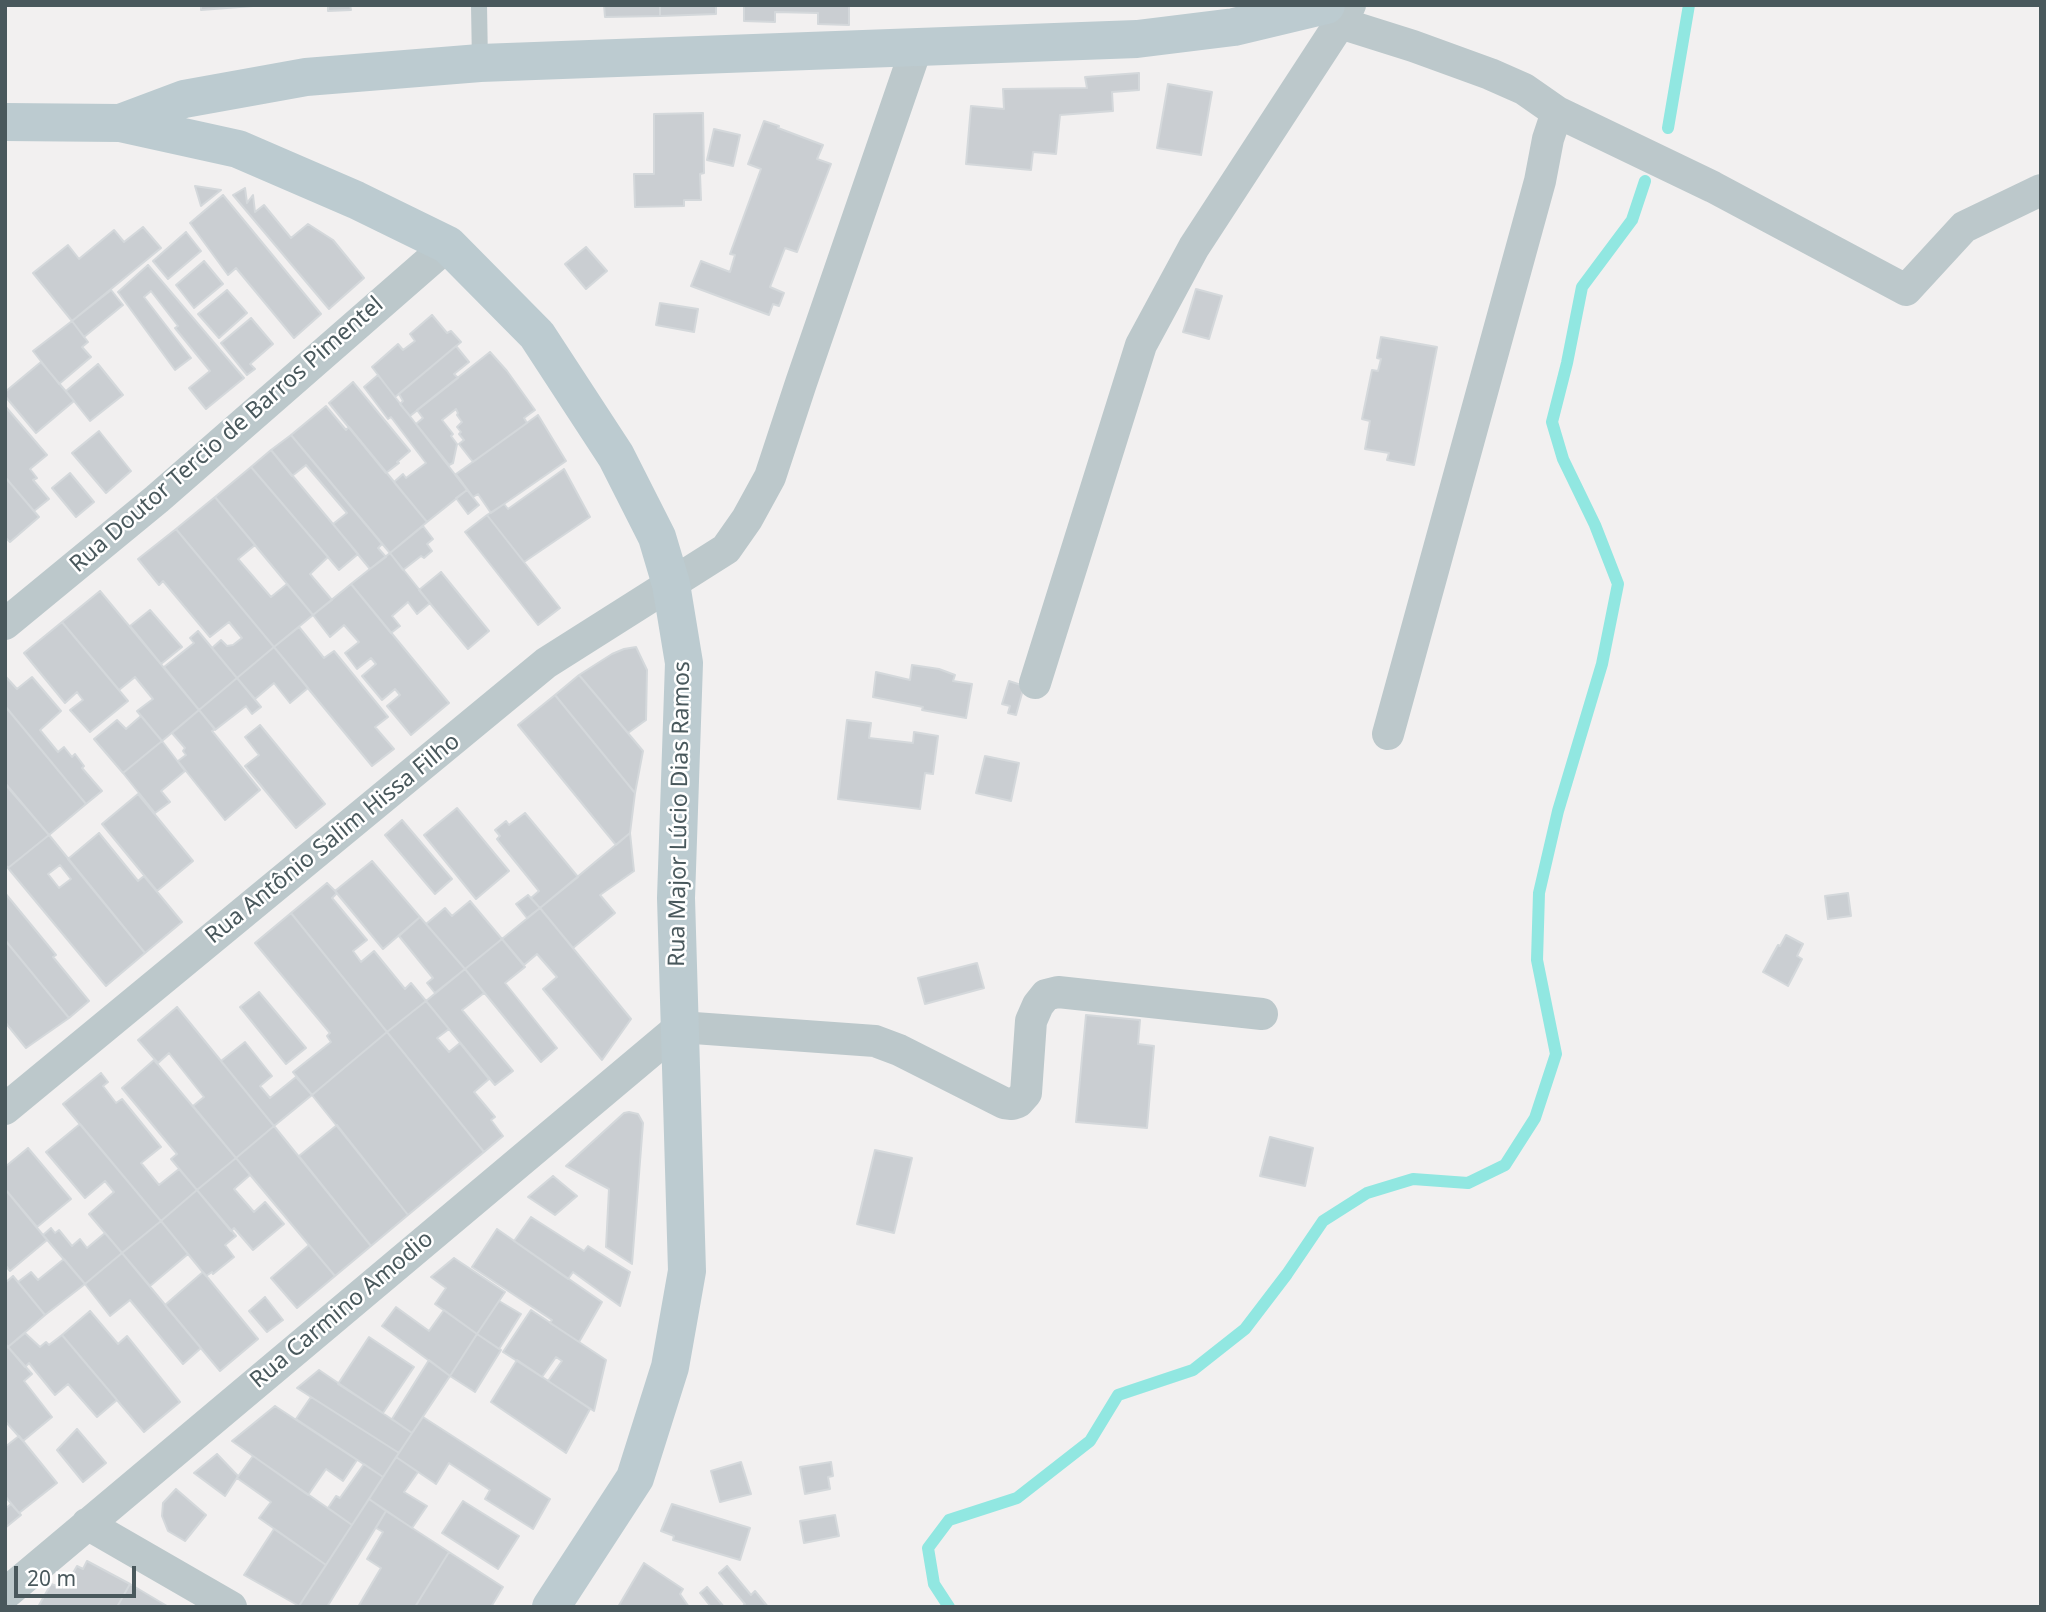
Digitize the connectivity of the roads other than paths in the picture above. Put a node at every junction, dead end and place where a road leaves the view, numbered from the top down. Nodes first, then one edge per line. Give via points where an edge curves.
1 (479, 5) edge
2 (1339, 11) edge
3 (917, 46) junction
4 (480, 63) junction
5 (1557, 112) junction
6 (6, 123) edge
7 (120, 123) junction
8 (2041, 190) edge
9 (448, 245) junction
10 (671, 584) junction
11 (5, 624) edge
12 (1035, 683) dead end
13 (1388, 734) dead end
14 (1262, 1014) dead end
15 (680, 1027) junction
16 (10, 1096) edge
17 (87, 1524) junction
18 (5, 1594) edge
19 (231, 1607) edge
20 (551, 1607) edge

1 - 4 lane
2 - 3 main road via 1138,39
2 - 5 street via 1524,89
2 - 12 street via 1194,247 1141,345
3 - 4 main road
3 - 10 street, Rua Antônio Salim Hissa Filho via 771,477 726,548
4 - 7 main road via 306,77 184,99
5 - 8 street via 1713,187 1906,290 1964,227
5 - 13 street
6 - 7 main road
7 - 9 main road, Rua Major Lúcio Dias Ramos via 239,149
9 - 10 main road, Rua Major Lúcio Dias Ramos via 537,335 616,456 657,537
9 - 11 street, Rua Doutor Tercio de Barros Pimentel via 157,499
10 - 15 main road, Rua Major Lúcio Dias Ramos via 684,663 676,898
10 - 16 street, Rua Antônio Salim Hissa Filho via 546,663
14 - 15 street via 1058,992 1046,996 1031,1021 1026,1093 1012,1104 875,1041
15 - 17 street, Rua Carmino Amodio
15 - 20 main road, Rua Major Lúcio Dias Ramos via 687,1271 670,1367 635,1478
17 - 18 street, Rua Carmino Amodio
17 - 19 street

